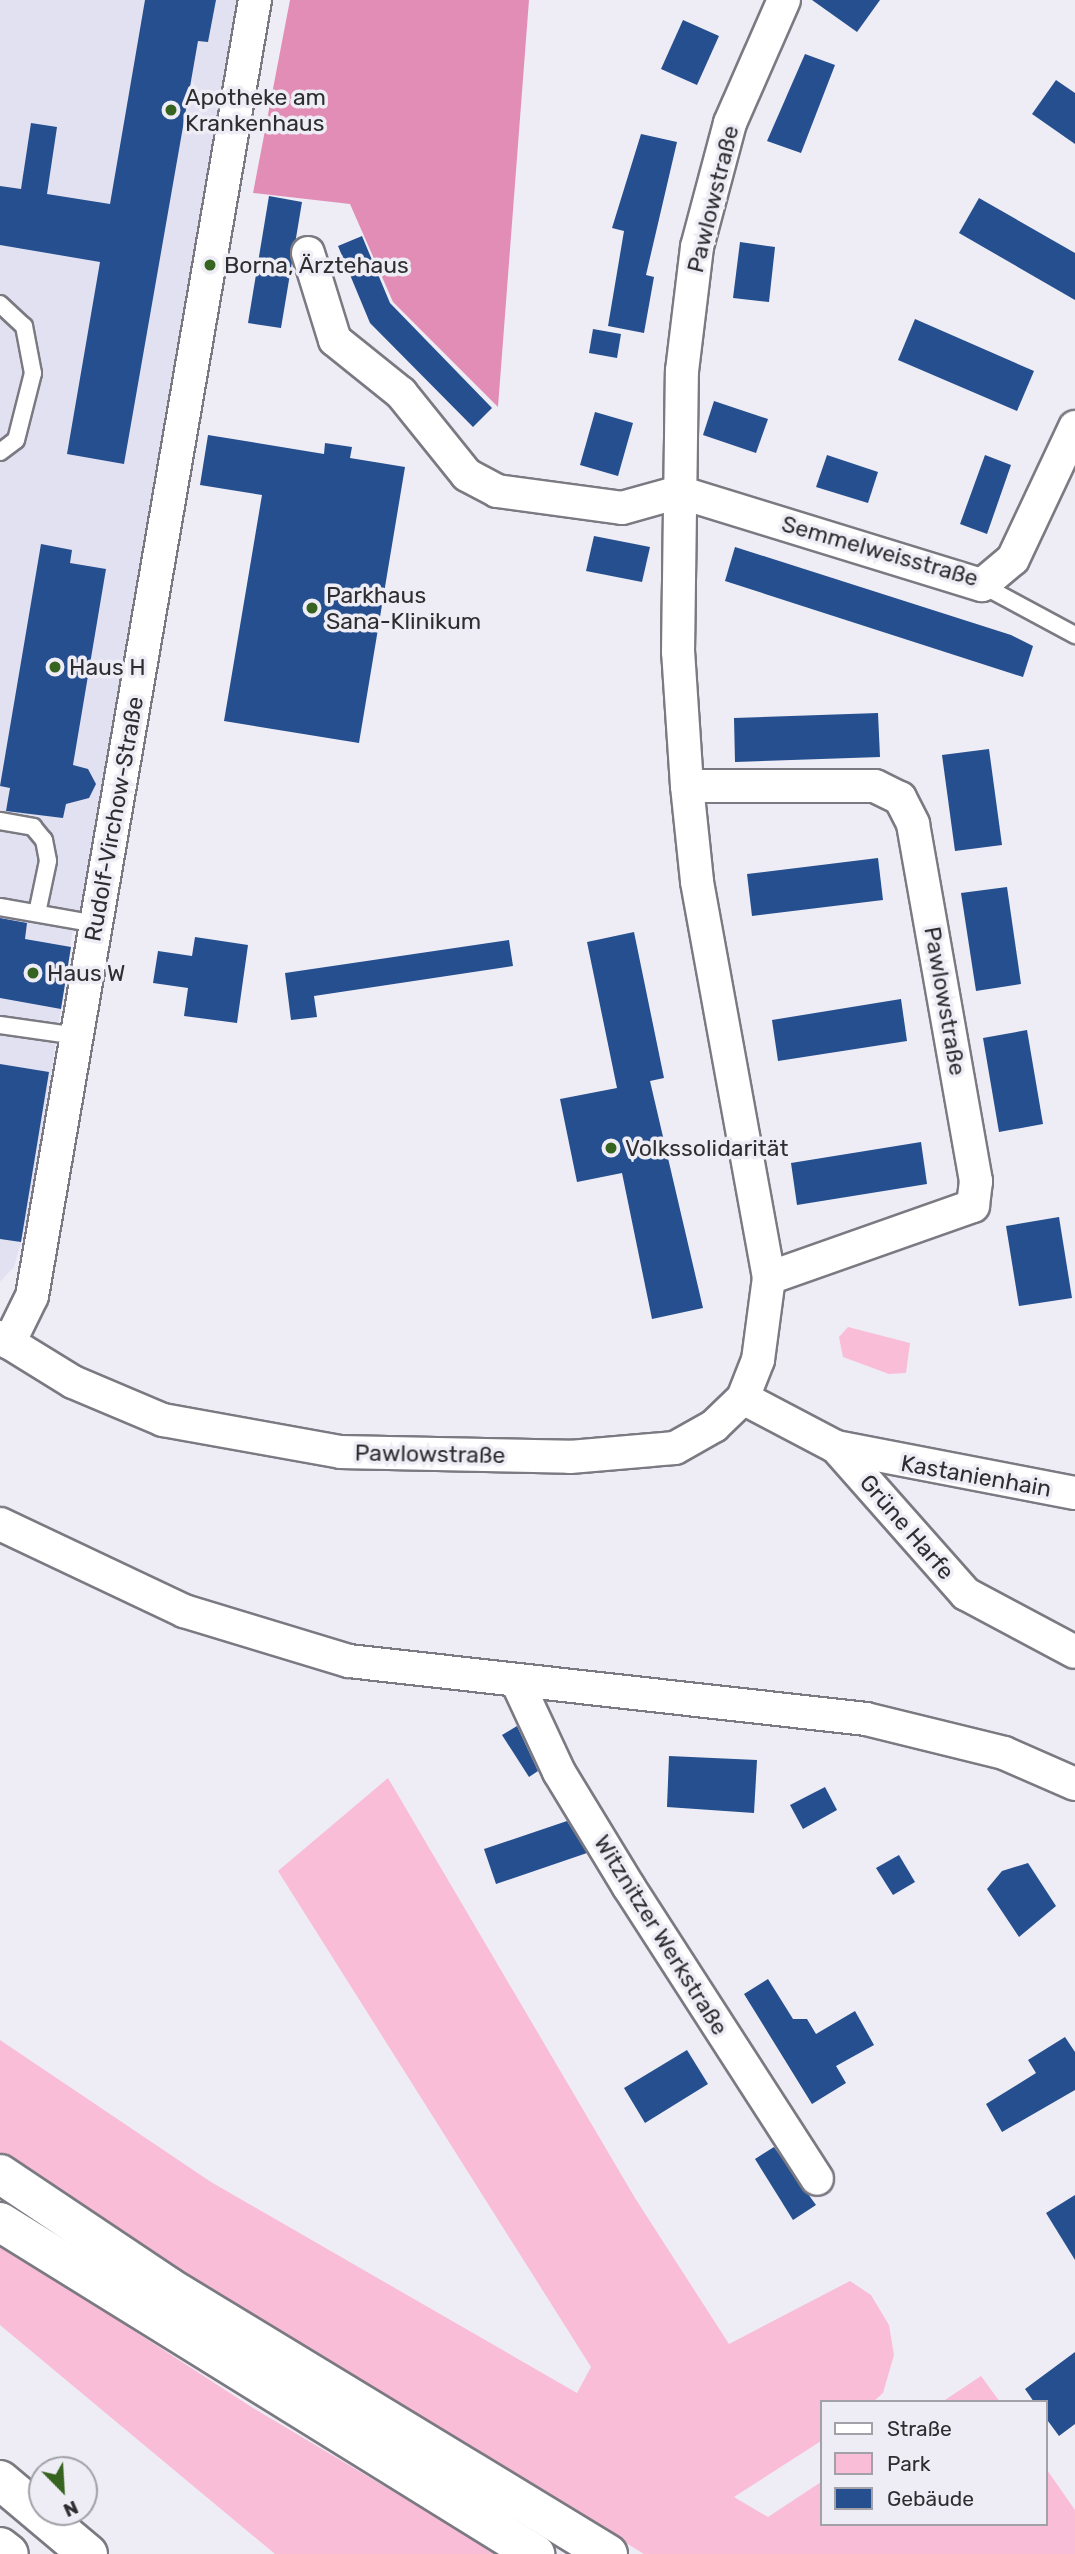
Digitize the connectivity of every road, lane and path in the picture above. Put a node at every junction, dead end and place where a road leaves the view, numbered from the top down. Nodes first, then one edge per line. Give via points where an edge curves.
1 (255, 0) edge
2 (784, 0) edge
3 (308, 253) dead end
4 (0, 304) edge
5 (1075, 427) edge
6 (0, 452) edge
7 (679, 492) junction
8 (982, 586) junction
9 (1075, 635) edge
10 (687, 786) junction
11 (0, 821) edge
12 (0, 907) edge
13 (37, 913) junction
14 (96, 923) junction
15 (0, 1026) edge
16 (77, 1036) junction
17 (769, 1278) junction
18 (4, 1340) edge
19 (743, 1398) junction
20 (836, 1447) junction
21 (1075, 1493) edge
22 (0, 1524) edge
23 (1075, 1652) edge
24 (518, 1684) junction
25 (1075, 1784) edge
26 (0, 2175) edge
27 (817, 2179) dead end
28 (0, 2222) edge
29 (0, 2480) edge
30 (0, 2547) edge
31 (9, 2554) edge
32 (88, 2554) edge
33 (535, 2554) edge
34 (608, 2554) edge

1 - 14 street, Rudolf-Virchow-Straße
2 - 7 street, Pawlowstraße via 730,123 697,247 682,371
3 - 7 street via 335,340 401,393 467,475 497,491 622,508
4 - 6 lane via 23,326 33,347 16,440
5 - 8 street, Semmelweisstraße via 1013,559
7 - 8 street, Semmelweisstraße
7 - 10 street, Pawlowstraße via 678,652
8 - 9 lane
10 - 17 street, Pawlowstraße via 697,881 762,1214
10 - 17 street, Pawlowstraße via 875,786 900,798 913,824 976,1181 973,1206
11 - 13 lane via 33,827 44,840 48,861
12 - 13 lane
13 - 14 lane
14 - 16 street, Rudolf-Virchow-Straße
15 - 16 lane
16 - 18 street, Rudolf-Virchow-Straße via 32,1296
17 - 19 street, Pawlowstraße via 758,1360
18 - 19 street, Pawlowstraße via 73,1382 163,1420 340,1452 570,1457 675,1448 714,1426
19 - 20 street, Grüne Harfe
20 - 21 street, Kastanienhain
20 - 23 street, Grüne Harfe via 966,1594
22 - 24 street via 184,1611 291,1646 427,1675
24 - 25 street via 730,1699 866,1719 1004,1753
24 - 27 street, Witznitzer Werkstraße via 559,1772
26 - 34 main road via 167,2286
28 - 33 main road via 228,2370
29 - 32 main road
30 - 31 main road

